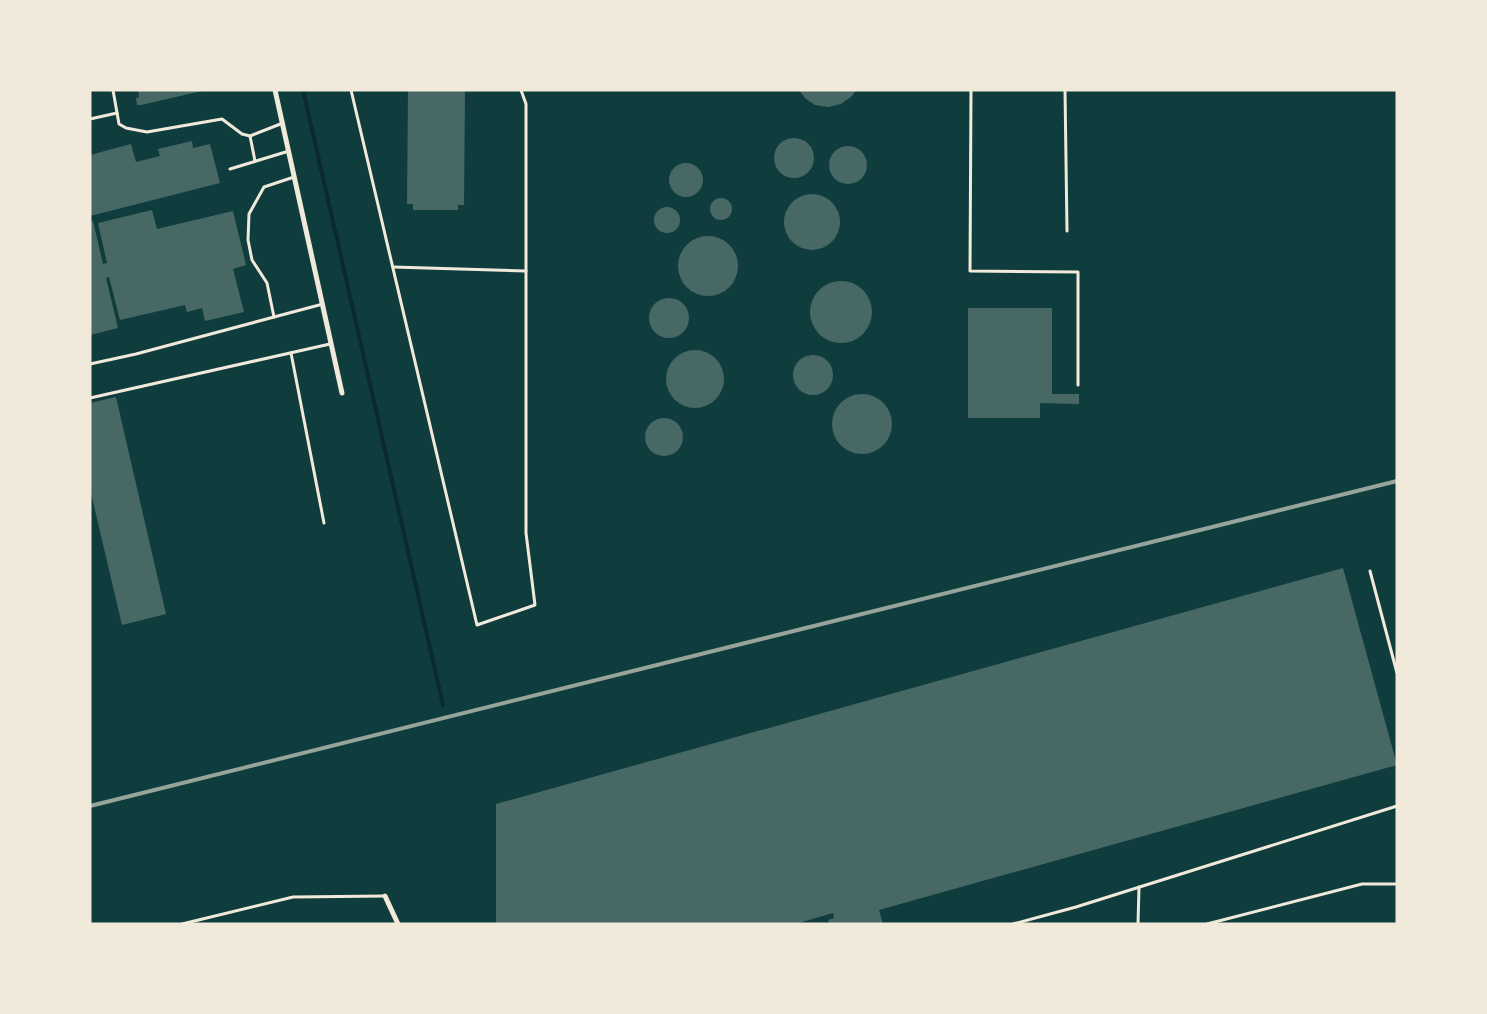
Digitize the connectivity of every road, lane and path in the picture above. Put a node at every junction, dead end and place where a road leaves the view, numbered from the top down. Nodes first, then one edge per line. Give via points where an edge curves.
1 (113, 90) edge
2 (275, 90) edge
3 (351, 90) edge
4 (521, 90) edge
5 (971, 90) edge
6 (1065, 90) edge
7 (117, 113) junction
8 (90, 119) edge
9 (283, 123) junction
10 (250, 136) junction
11 (289, 151) junction
12 (255, 161) junction
13 (230, 169) dead end
14 (294, 177) junction
15 (1067, 231) dead end
16 (393, 267) junction
17 (526, 271) junction
18 (323, 304) junction
19 (274, 317) junction
20 (332, 344) junction
21 (291, 353) junction
22 (90, 364) edge
23 (1078, 385) dead end
24 (342, 393) dead end
25 (90, 398) edge
26 (324, 523) dead end
27 (1370, 571) dead end
28 (1397, 674) edge
29 (1397, 806) edge
30 (1397, 884) edge
31 (1139, 887) junction
32 (385, 896) joint
33 (182, 924) edge
34 (398, 924) edge
35 (1013, 924) edge
36 (1138, 924) edge
37 (1207, 924) edge

1 - 7 lane
2 - 9 street
3 - 16 lane
4 - 17 lane via 526,104
5 - 23 lane via 970,271 1078,272
6 - 15 lane
7 - 8 lane
7 - 10 lane via 119,124 139,131 222,119
9 - 10 lane
9 - 11 street
10 - 12 lane
11 - 12 lane
11 - 14 street
12 - 13 lane
14 - 18 street
14 - 19 lane via 264,187 249,214 252,260 267,283
16 - 17 lane
16 - 17 lane via 477,625 535,605 526,533
18 - 19 lane
18 - 20 street
19 - 22 lane
20 - 21 lane
20 - 24 street
21 - 25 lane
21 - 26 lane
27 - 28 lane
29 - 31 lane
30 - 37 lane via 1362,884
31 - 35 lane
31 - 36 lane
32 - 33 lane via 292,897
32 - 34 street

